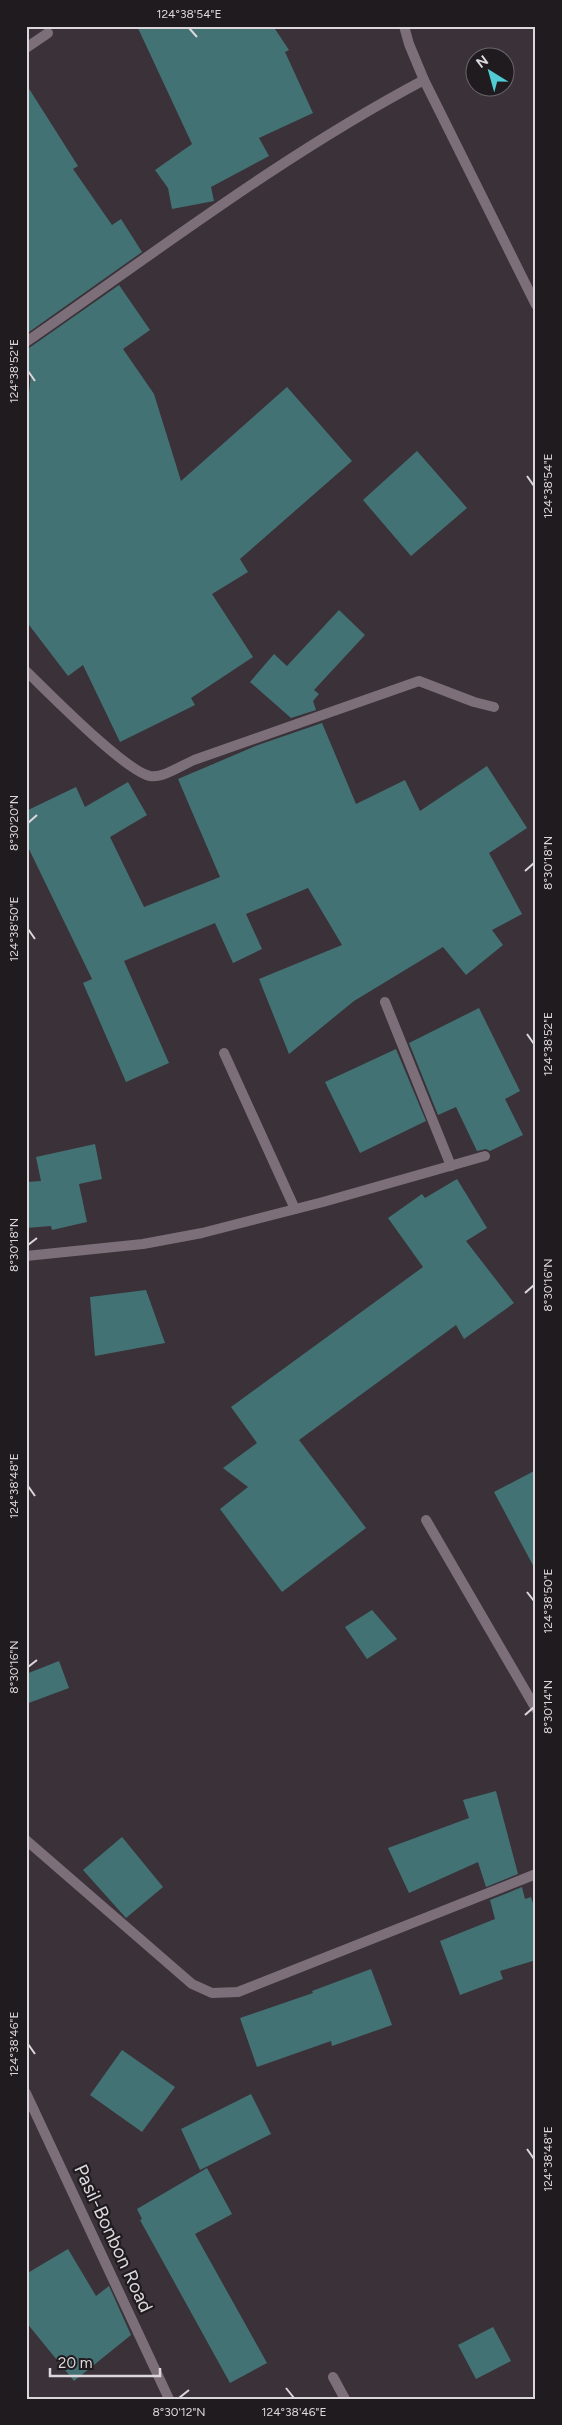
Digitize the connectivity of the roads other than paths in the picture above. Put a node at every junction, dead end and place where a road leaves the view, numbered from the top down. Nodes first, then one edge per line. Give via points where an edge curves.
1 (404, 26) edge
2 (48, 33) dead end
3 (26, 48) edge
4 (424, 80) junction
5 (536, 305) edge
6 (26, 342) edge
7 (26, 672) edge
8 (494, 707) dead end
9 (385, 1002) dead end
10 (224, 1053) dead end
11 (485, 1156) dead end
12 (451, 1166) junction
13 (295, 1209) junction
14 (26, 1256) edge
15 (426, 1520) dead end
16 (536, 1709) edge
17 (26, 1840) edge
18 (536, 1874) edge
19 (26, 2093) edge
20 (333, 2376) dead end
21 (169, 2399) edge
22 (345, 2399) edge

1 - 4 street
2 - 3 street
4 - 5 street
4 - 6 street via 380,103 291,159
7 - 8 street via 134,769 152,776 419,681
9 - 12 street
10 - 13 street
11 - 12 street
12 - 13 street
13 - 14 street via 202,1233 143,1244
15 - 16 street
17 - 18 street via 192,1984 212,1993 238,1992
19 - 21 street, Pasil-Bonbon Road
20 - 22 street

